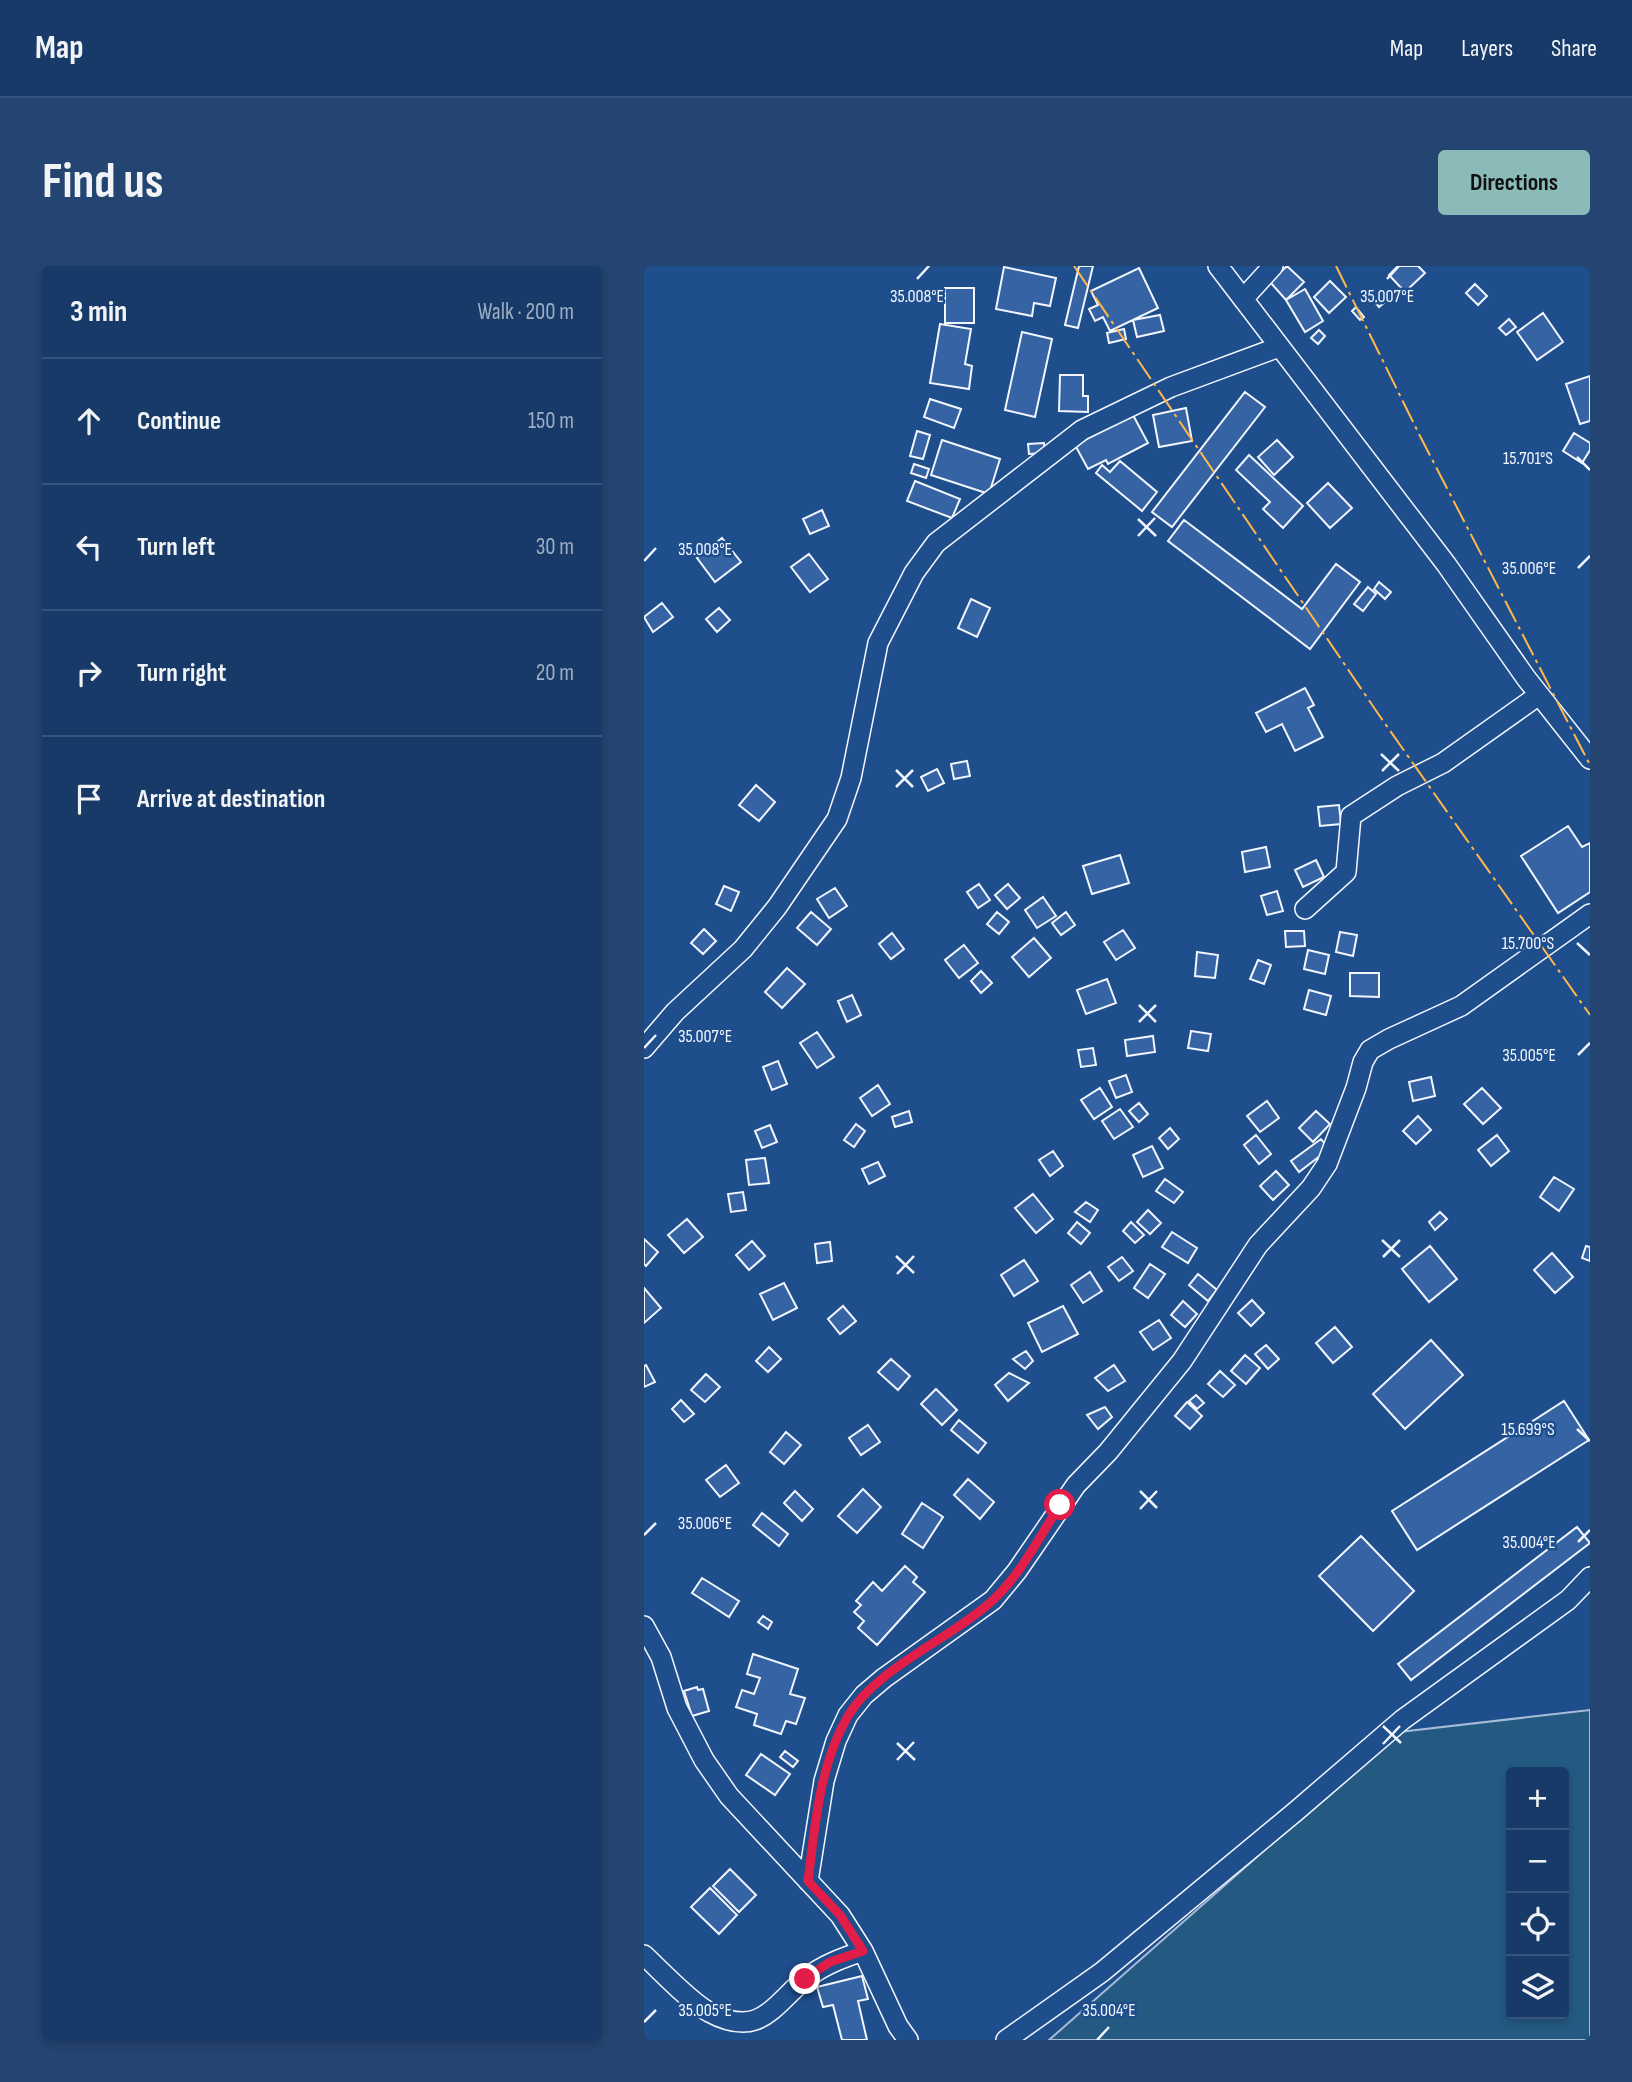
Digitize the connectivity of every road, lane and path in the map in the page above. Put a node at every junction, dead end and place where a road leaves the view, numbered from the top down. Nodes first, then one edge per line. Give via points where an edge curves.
1 (1217, 266) edge
2 (1273, 266) edge
3 (1243, 299) junction
4 (1279, 347) junction
5 (1539, 695) junction
6 (1590, 759) edge
7 (1305, 909) dead end
8 (1590, 914) edge
9 (644, 1048) edge
10 (1590, 1577) edge
11 (644, 1626) edge
12 (808, 1881) junction
13 (863, 1951) junction
14 (644, 1955) edge
15 (908, 2040) edge
16 (1006, 2040) edge

1 - 3 street
2 - 3 street
3 - 4 street
4 - 5 street
4 - 9 street via 1171,387 1082,429 936,543 914,573 878,642 851,778 837,819 751,939
5 - 6 street
5 - 7 street via 1443,763 1350,816 1346,872
8 - 12 street via 1461,1006 1370,1050 1326,1164 1311,1188 1258,1245 1182,1361 1076,1485 993,1600 884,1678 848,1715 824,1781
10 - 16 street via 1568,1600 1402,1720 1102,1972
11 - 12 street via 704,1760 729,1796
12 - 13 street via 840,1915
13 - 14 street via 830,1962 773,2011 752,2021 708,2012
13 - 15 street

